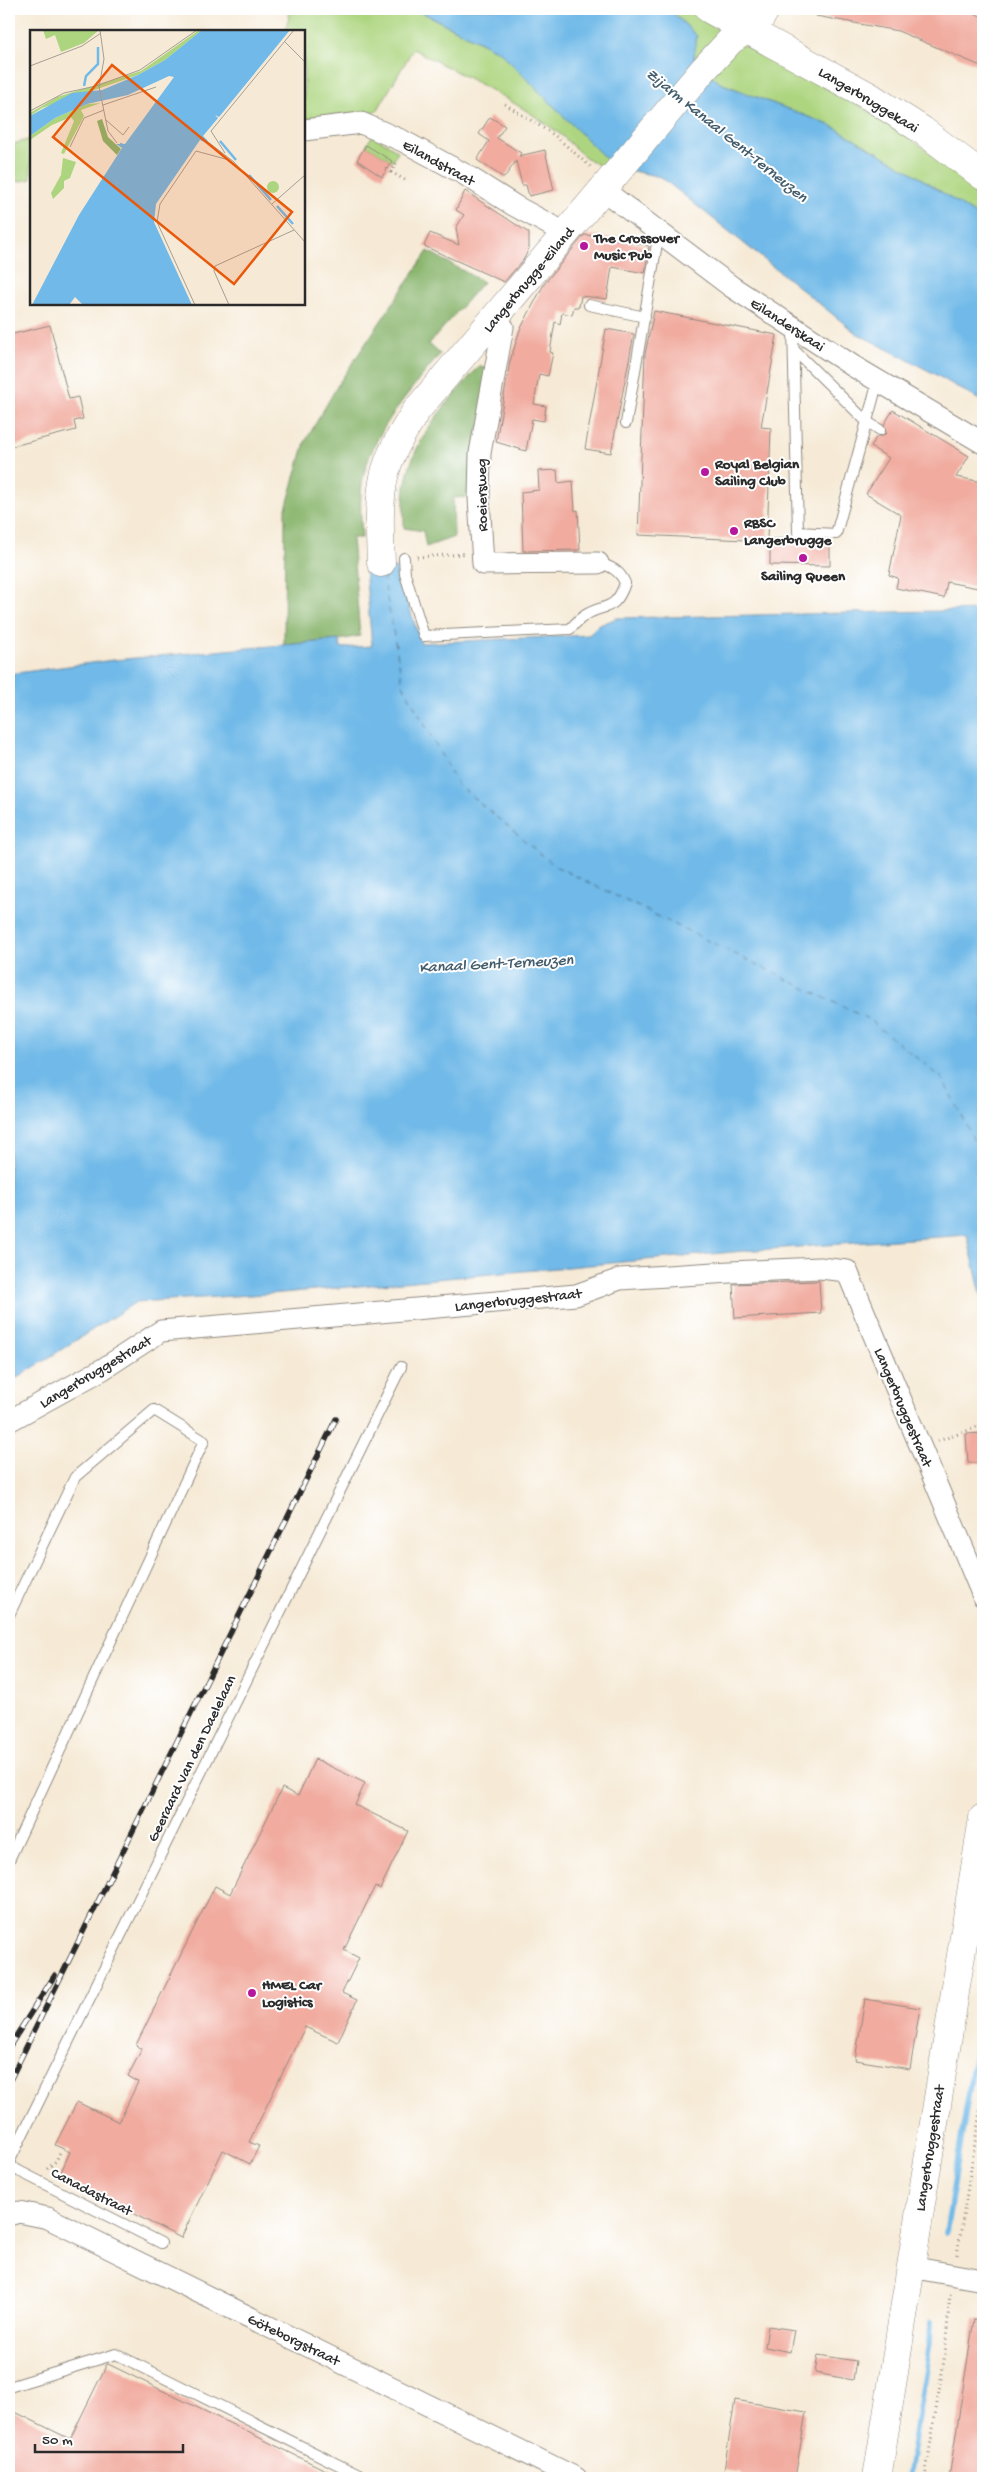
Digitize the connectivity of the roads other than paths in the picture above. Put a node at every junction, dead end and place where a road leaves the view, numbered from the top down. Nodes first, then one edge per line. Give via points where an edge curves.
1 (709, 9) edge
2 (766, 9) edge
3 (748, 31) junction
4 (305, 130) edge
5 (983, 176) edge
6 (612, 180) junction
7 (565, 232) junction
8 (659, 232) junction
9 (590, 305) dead end
10 (644, 317) junction
11 (493, 320) junction
12 (793, 327) junction
13 (794, 350) junction
14 (878, 381) junction
15 (866, 421) junction
16 (626, 423) dead end
17 (880, 430) dead end
18 (983, 443) edge
19 (392, 561) joint
20 (598, 562) joint
21 (401, 1368) dead end
22 (9, 1421) edge
23 (983, 1596) edge
24 (9, 1615) edge
25 (983, 1818) edge
26 (980, 1851) edge
27 (9, 1860) edge
28 (9, 2162) edge
29 (9, 2166) edge
30 (9, 2215) edge
31 (161, 2243) dead end
32 (910, 2267) junction
33 (983, 2280) edge
34 (9, 2387) edge
35 (365, 2478) edge
36 (576, 2478) edge
37 (877, 2478) edge

1 - 3 main road, Langerbruggekaai
2 - 3 main road, Langerbrugge-Eiland
3 - 5 main road, Langerbruggekaai via 869,96 922,130
3 - 6 main road, Langerbrugge-Eiland via 731,40 704,69
4 - 7 street, Eilandstraat via 361,123 456,169 515,206
6 - 7 main road, Langerbrugge-Eiland
6 - 8 street, Eilanderskaai
7 - 11 main road, Langerbrugge-Eiland
8 - 10 lane
8 - 12 street, Eilanderskaai via 732,287
9 - 10 lane
10 - 16 lane
11 - 19 main road, Langerbrugge-Eiland via 416,411 398,440 384,477 380,515
11 - 20 street, Roeiersweg via 503,328 480,453 479,498 484,564
12 - 13 lane
12 - 14 street, Eilanderskaai
13 - 15 lane
13 - 15 lane via 798,532 836,534
14 - 15 lane
14 - 18 street, Eilanderskaai
15 - 17 lane
19 - 20 lane via 405,574 424,636 570,629 584,615 603,610 622,594 625,584 620,573
21 - 28 lane, Geeraard Van den Daelelaan
22 - 23 street, Langerbruggestraat via 103,1369 162,1331 576,1295 620,1280 820,1268 847,1271
24 - 27 lane via 75,1478 154,1410 204,1441
25 - 26 main road, Langerbruggestraat
26 - 32 main road, Langerbruggestraat
29 - 31 lane, Canadastraat
30 - 36 street, Göteborgstraat via 19,2212 48,2218
32 - 33 street
32 - 37 main road, Langerbruggestraat
34 - 35 lane via 116,2354

